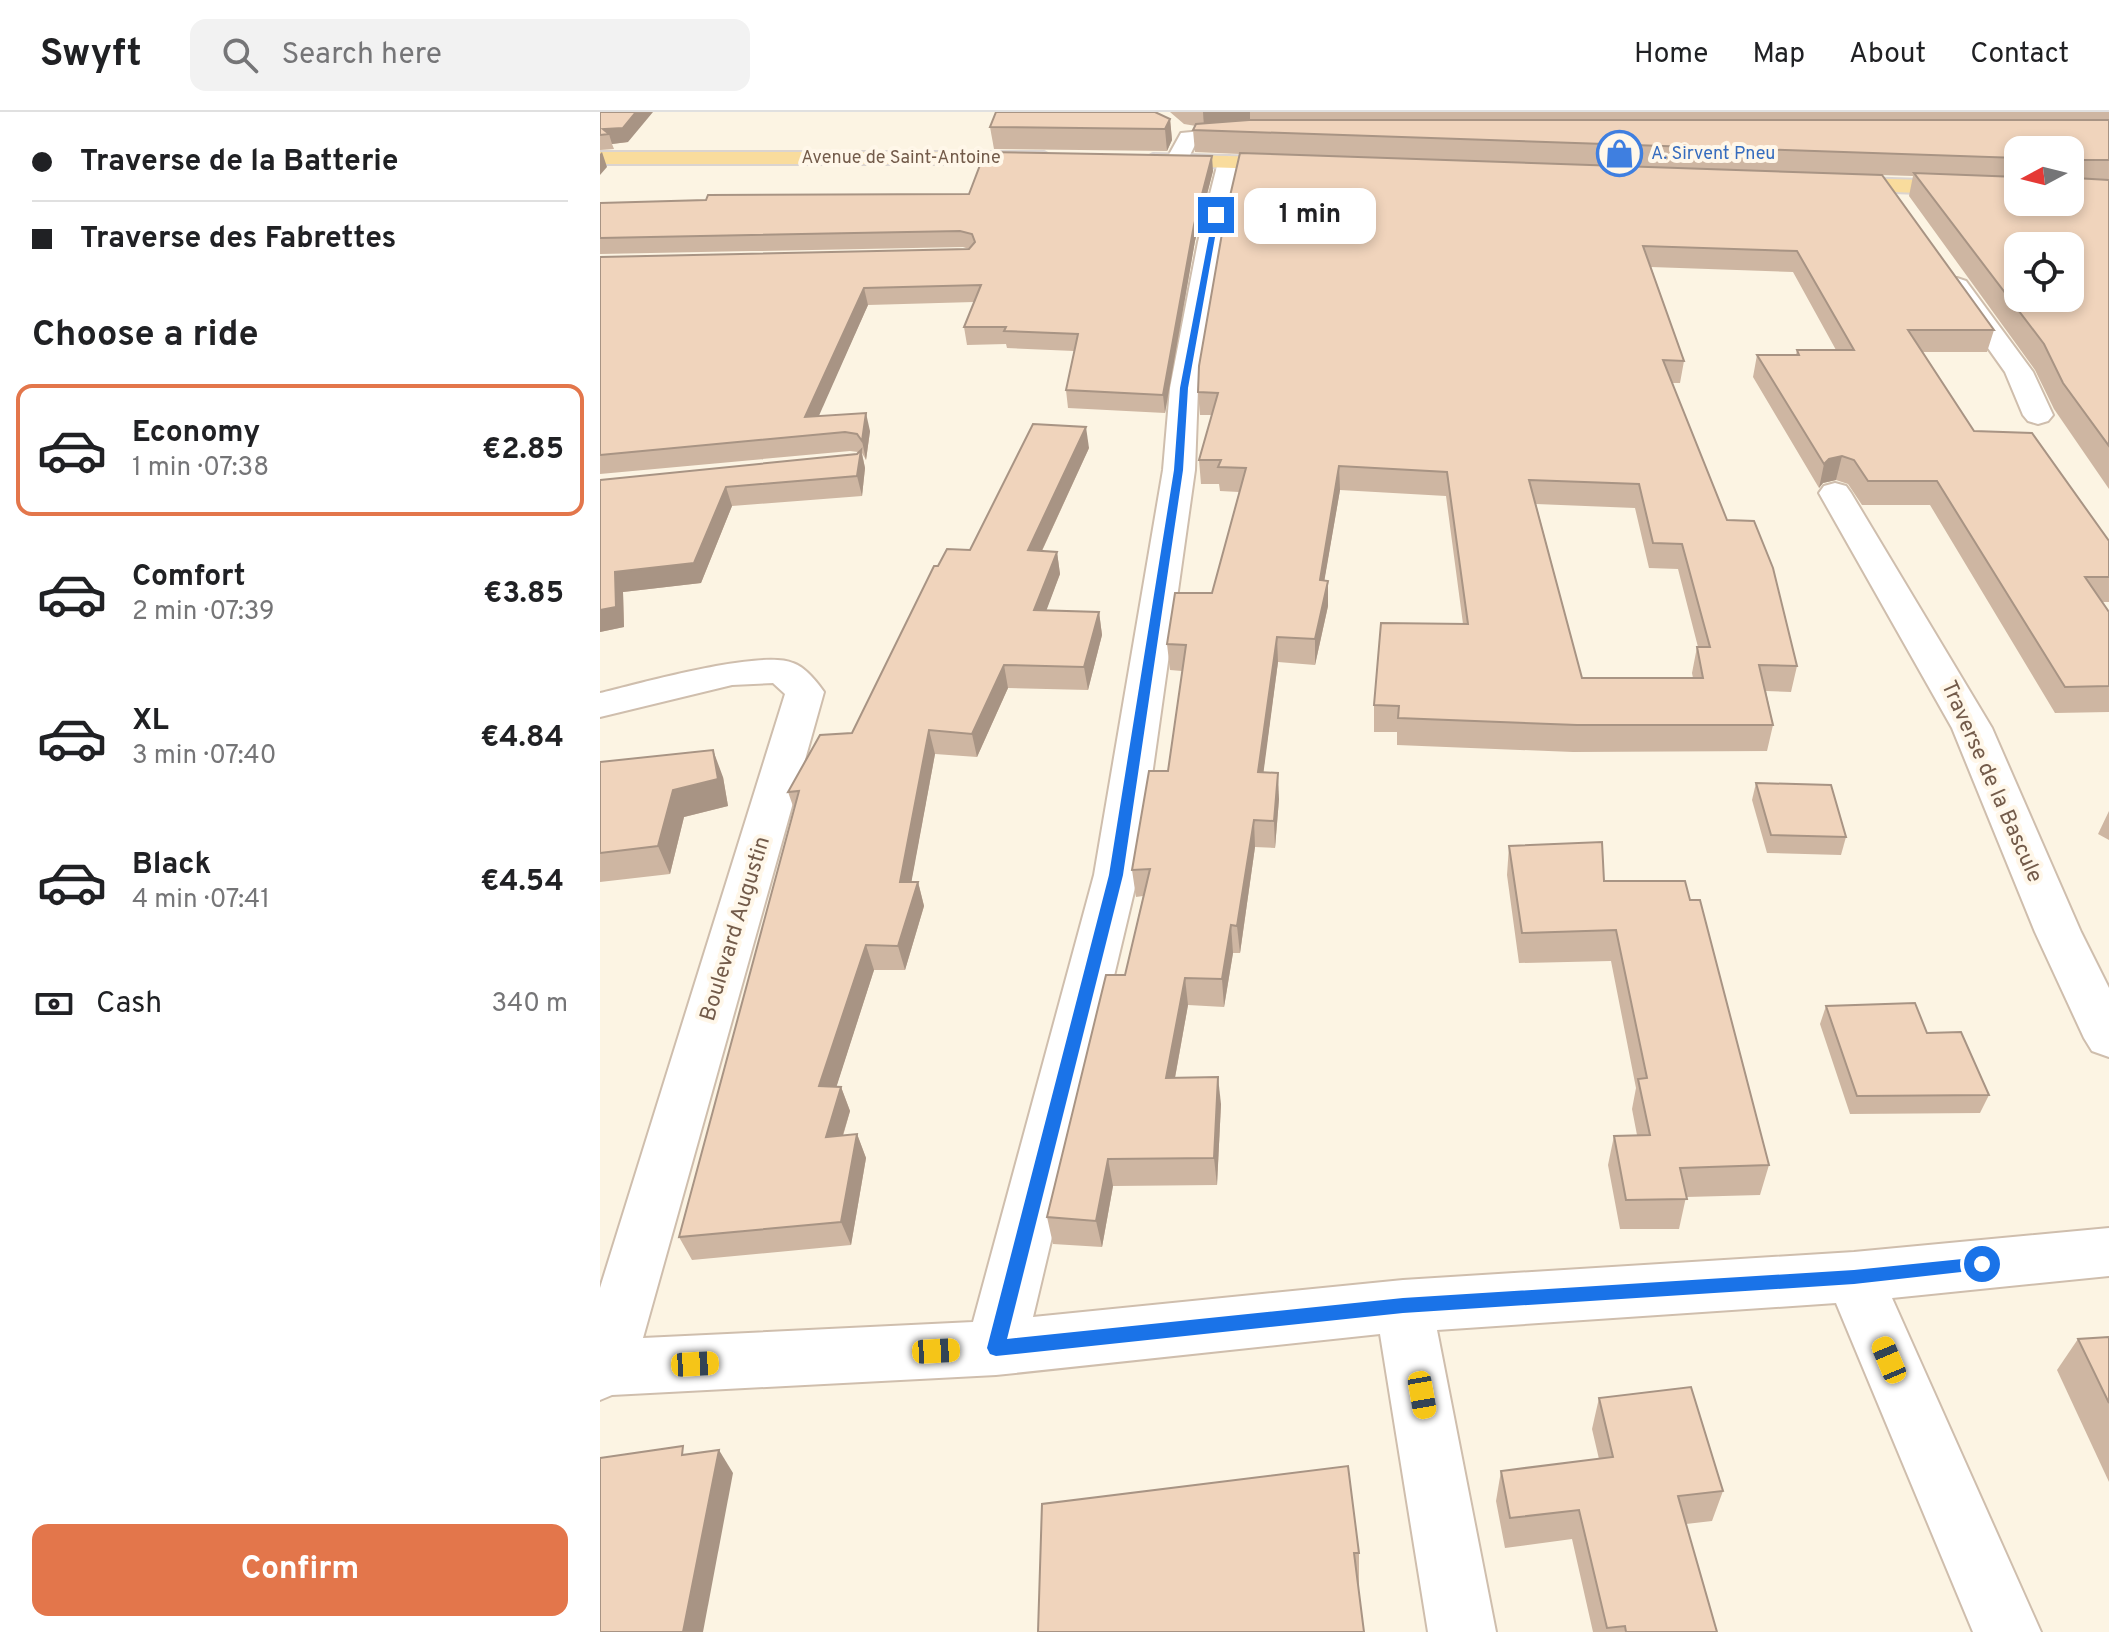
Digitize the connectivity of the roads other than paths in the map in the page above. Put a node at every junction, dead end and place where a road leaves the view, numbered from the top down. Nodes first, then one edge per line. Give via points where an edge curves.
1 (1165, 127) edge
2 (1281, 132) edge
3 (1188, 137) junction
4 (600, 158) edge
5 (1061, 158) edge
6 (1134, 159) edge
7 (1177, 160) junction
8 (1229, 162) junction
9 (1311, 165) edge
10 (1806, 184) edge
11 (1886, 186) junction
12 (2004, 190) edge
13 (1903, 211) edge
14 (1939, 261) edge
15 (2038, 415) dead end
16 (1835, 493) dead end
17 (600, 705) edge
18 (2109, 1038) edge
19 (2109, 1252) edge
20 (1854, 1277) junction
21 (1403, 1306) junction
22 (996, 1348) junction
23 (602, 1370) edge
24 (1462, 1632) edge
25 (2007, 1632) edge

1 - 3 street
2 - 3 street
3 - 7 street
4 - 5 main road, Avenue de Saint-Antoine
6 - 7 main road
7 - 8 main road
8 - 9 main road
8 - 22 street via 1184,388 1179,470 1116,875
10 - 11 main road
11 - 12 main road
11 - 13 street
14 - 15 street via 2019,372
16 - 18 street, Traverse de la Bascule via 1972,728
17 - 23 street, Boulevard Augustin via 732,674 782,671 805,692
19 - 20 street
20 - 21 street
20 - 25 street
21 - 22 street
21 - 24 street
22 - 23 street

